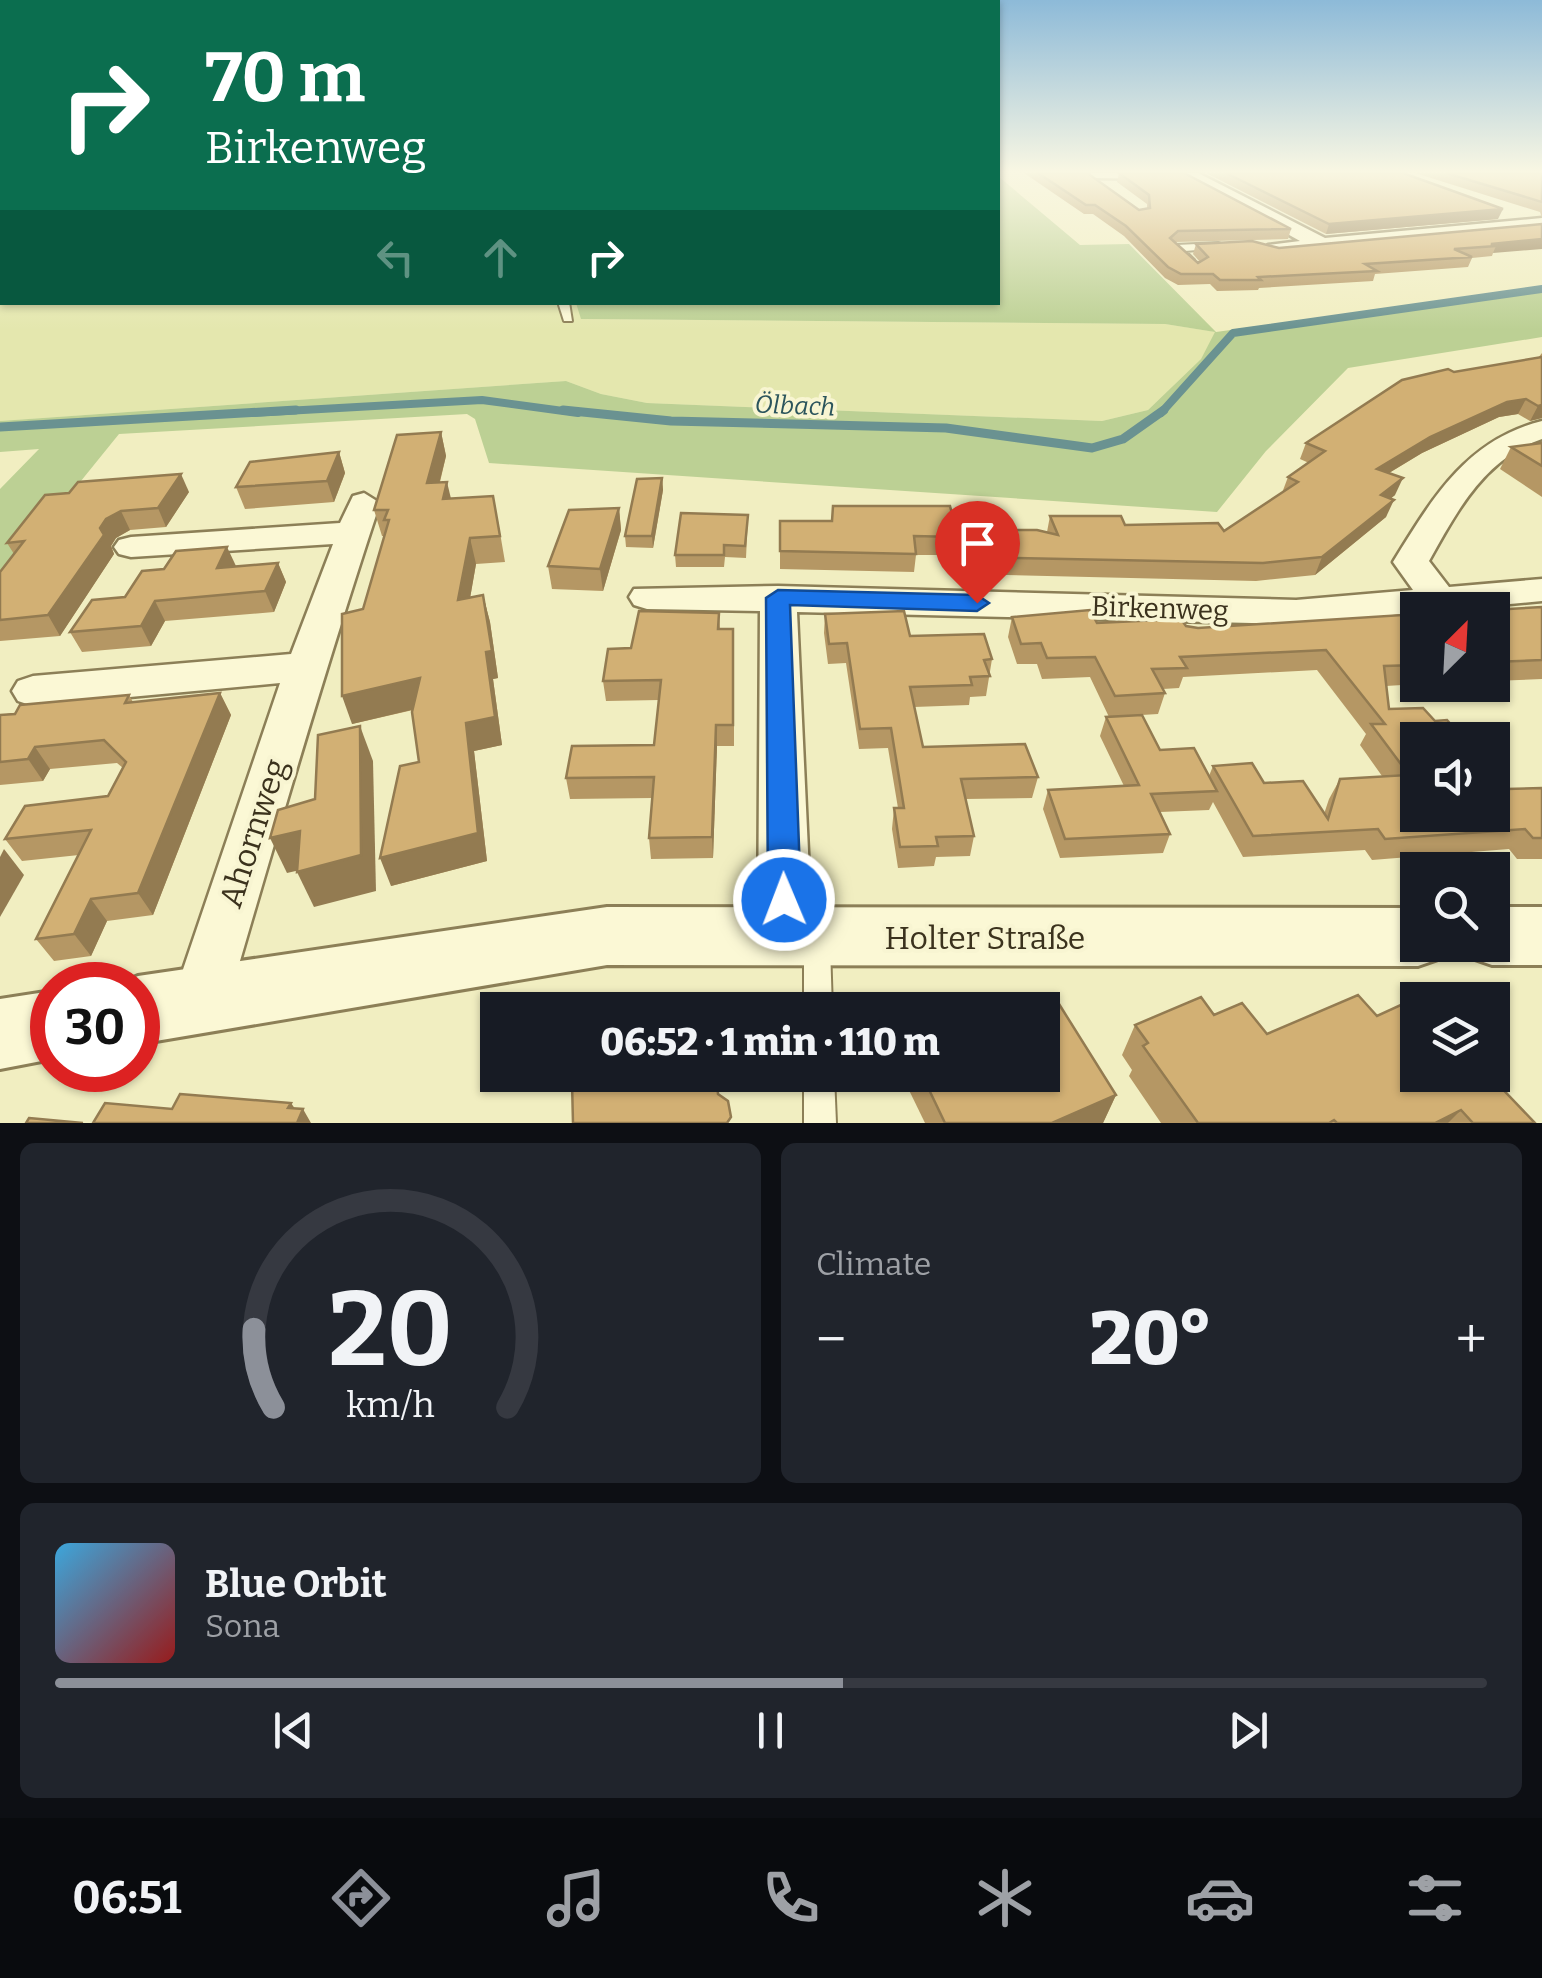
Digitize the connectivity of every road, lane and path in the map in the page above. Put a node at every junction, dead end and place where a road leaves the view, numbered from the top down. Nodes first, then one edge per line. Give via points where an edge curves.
1 (1285, 225) edge
2 (1526, 225) edge
3 (1319, 244) junction
4 (1231, 245) edge
5 (1269, 247) edge
6 (1196, 267) edge
7 (564, 305) edge
8 (568, 318) dead end
9 (1542, 430) edge
10 (131, 547) dead end
11 (1542, 590) edge
12 (1433, 592) edge
13 (1510, 593) edge
14 (647, 597) dead end
15 (778, 598) junction
16 (1400, 602) edge
17 (306, 667) junction
18 (33, 691) dead end
19 (1400, 936) edge
20 (1510, 936) edge
21 (1542, 936) edge
22 (801, 938) junction
23 (814, 992) edge
24 (201, 998) junction
25 (160, 1006) edge
26 (30, 1029) edge
27 (0, 1034) edge
28 (819, 1092) edge
29 (820, 1123) edge

1 - 3 street
2 - 3 street
3 - 5 street
4 - 6 lane via 1176,248
7 - 8 lane
9 - 12 street via 1496,448 1462,475 1412,562
10 - 17 street, Ahornweg via 360,518
11 - 13 street, Birkenweg
14 - 15 street, Birkenweg
15 - 16 street, Birkenweg via 1296,612
15 - 22 street
17 - 18 street
17 - 24 street, Ahornweg
19 - 22 street, Holter Straße
20 - 21 street
22 - 23 lane
22 - 24 street, Holter Straße via 607,936
24 - 25 street, Holter Straße
26 - 27 street
28 - 29 lane

